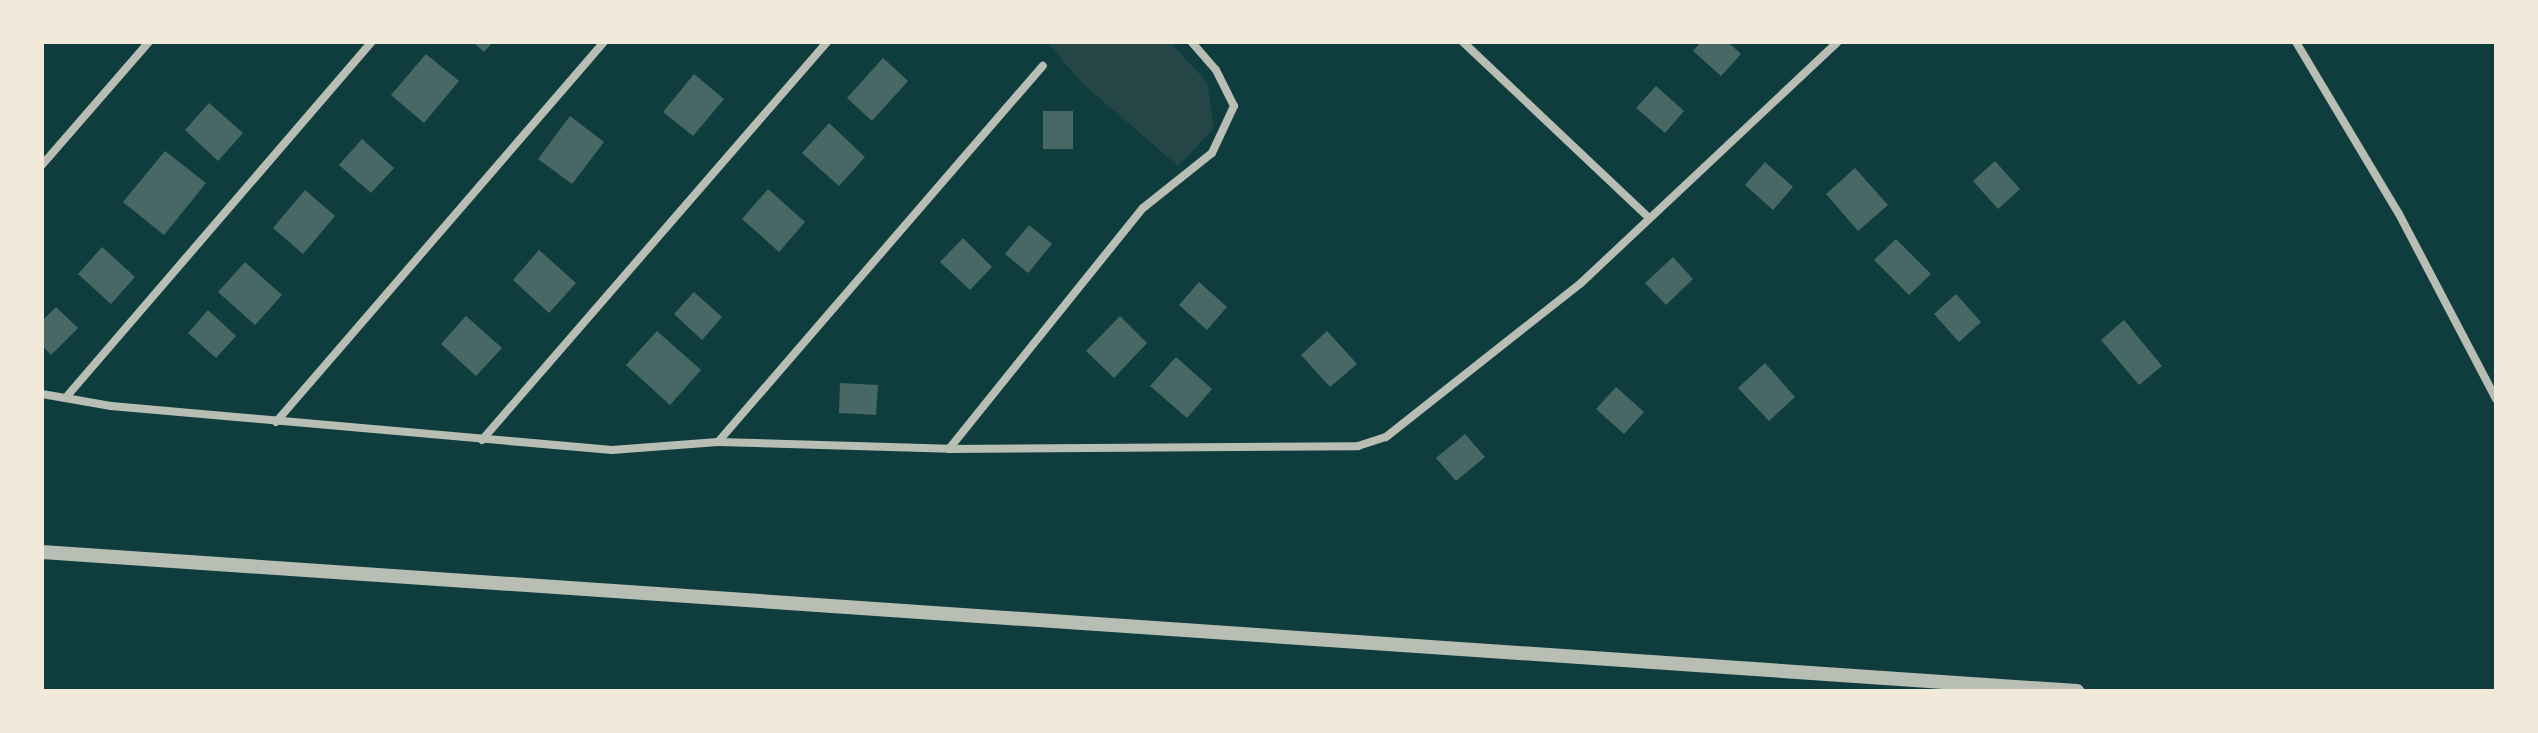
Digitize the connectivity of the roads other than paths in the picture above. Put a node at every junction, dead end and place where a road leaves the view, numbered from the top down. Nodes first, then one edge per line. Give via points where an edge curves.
1 (149, 42) edge
2 (372, 42) edge
3 (604, 42) edge
4 (827, 42) edge
5 (1192, 42) edge
6 (1463, 42) edge
7 (1838, 42) edge
8 (2296, 42) edge
9 (1043, 66) dead end
10 (42, 165) edge
11 (1649, 218) junction
12 (42, 394) edge
13 (68, 395) junction
14 (2496, 399) edge
15 (276, 422) junction
16 (482, 440) junction
17 (718, 442) junction
18 (949, 449) junction
19 (42, 552) edge
20 (2077, 691) edge

1 - 10 street
2 - 13 street
3 - 15 street
4 - 16 street
5 - 18 street via 1216,70 1234,106 1212,153 1143,208
6 - 11 street
7 - 11 street
8 - 14 street via 2399,214
9 - 17 street
11 - 18 street via 1581,283 1386,437 1358,446
12 - 13 street
13 - 15 street via 111,406
15 - 16 street
16 - 17 street via 612,450
17 - 18 street
19 - 20 street

